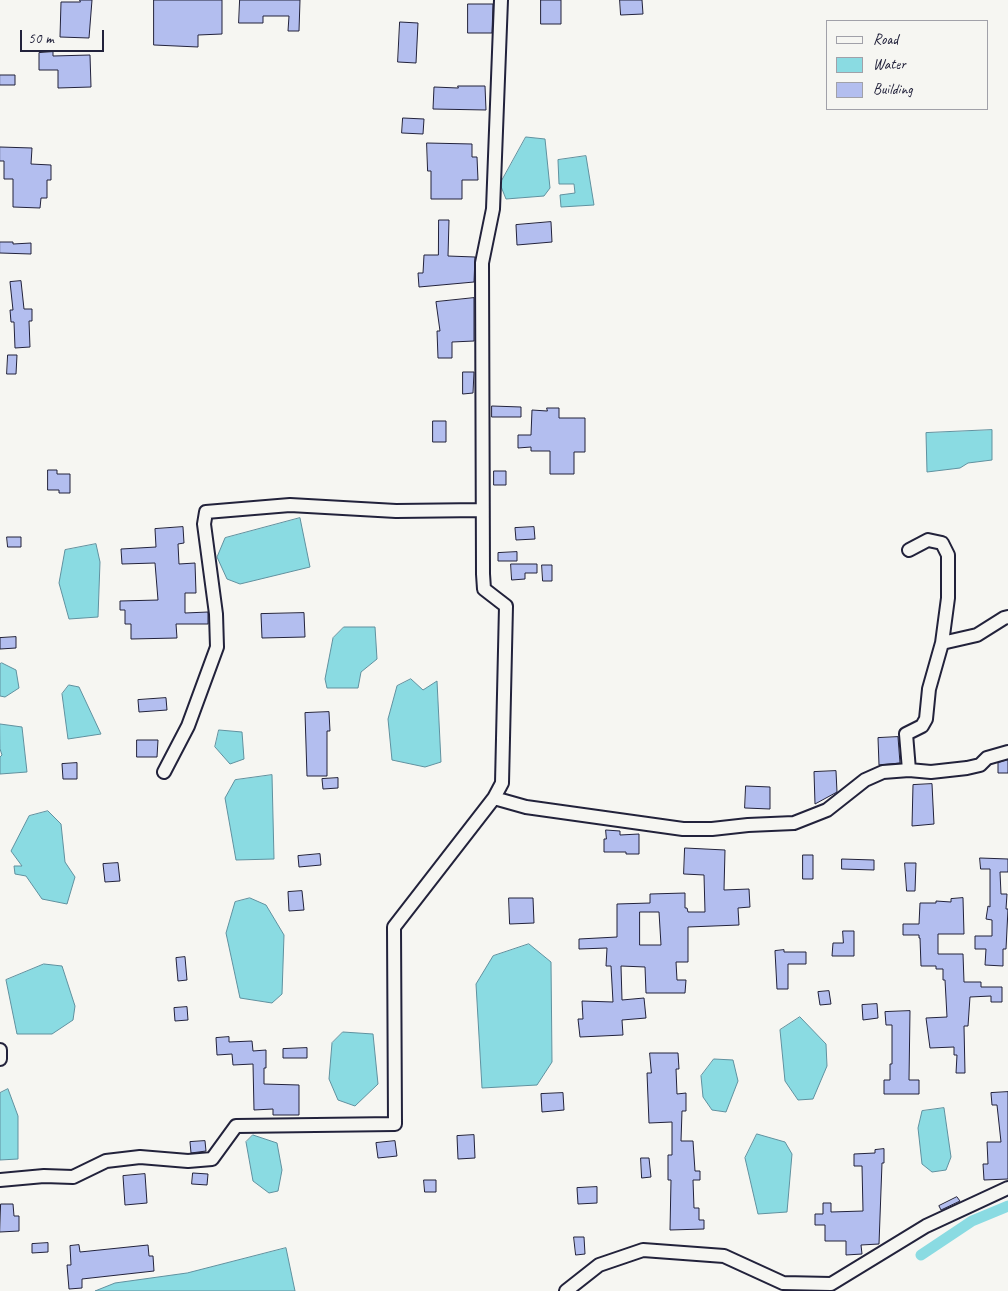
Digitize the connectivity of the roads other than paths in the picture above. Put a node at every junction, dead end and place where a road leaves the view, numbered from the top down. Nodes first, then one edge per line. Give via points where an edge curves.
1 (502, 0) edge
2 (482, 510) junction
3 (909, 550) dead end
4 (1008, 617) edge
5 (942, 643) junction
6 (1008, 752) edge
7 (909, 770) junction
8 (164, 772) dead end
9 (494, 798) junction
10 (0, 1050) edge
11 (0, 1059) edge
12 (0, 1180) edge
13 (1008, 1188) edge
14 (566, 1291) edge

1 - 2 street via 493,209 482,263
2 - 8 street via 396,511 290,505 206,512 204,524 217,646 188,726
2 - 9 street via 484,590 506,606 502,783
3 - 5 street via 928,540 942,543 948,555 948,598
4 - 5 street via 977,635
5 - 7 street via 929,688 926,719 922,726 906,734
6 - 7 street via 967,768 931,772
7 - 9 street via 884,772 865,780 827,810 794,823 712,829 683,829 598,818 526,807
9 - 12 street via 394,927 395,1124 236,1126 212,1159 188,1161 140,1157 106,1161 73,1177
10 - 11 street
13 - 14 street via 926,1226 831,1284 783,1283 724,1256 643,1250 599,1265

